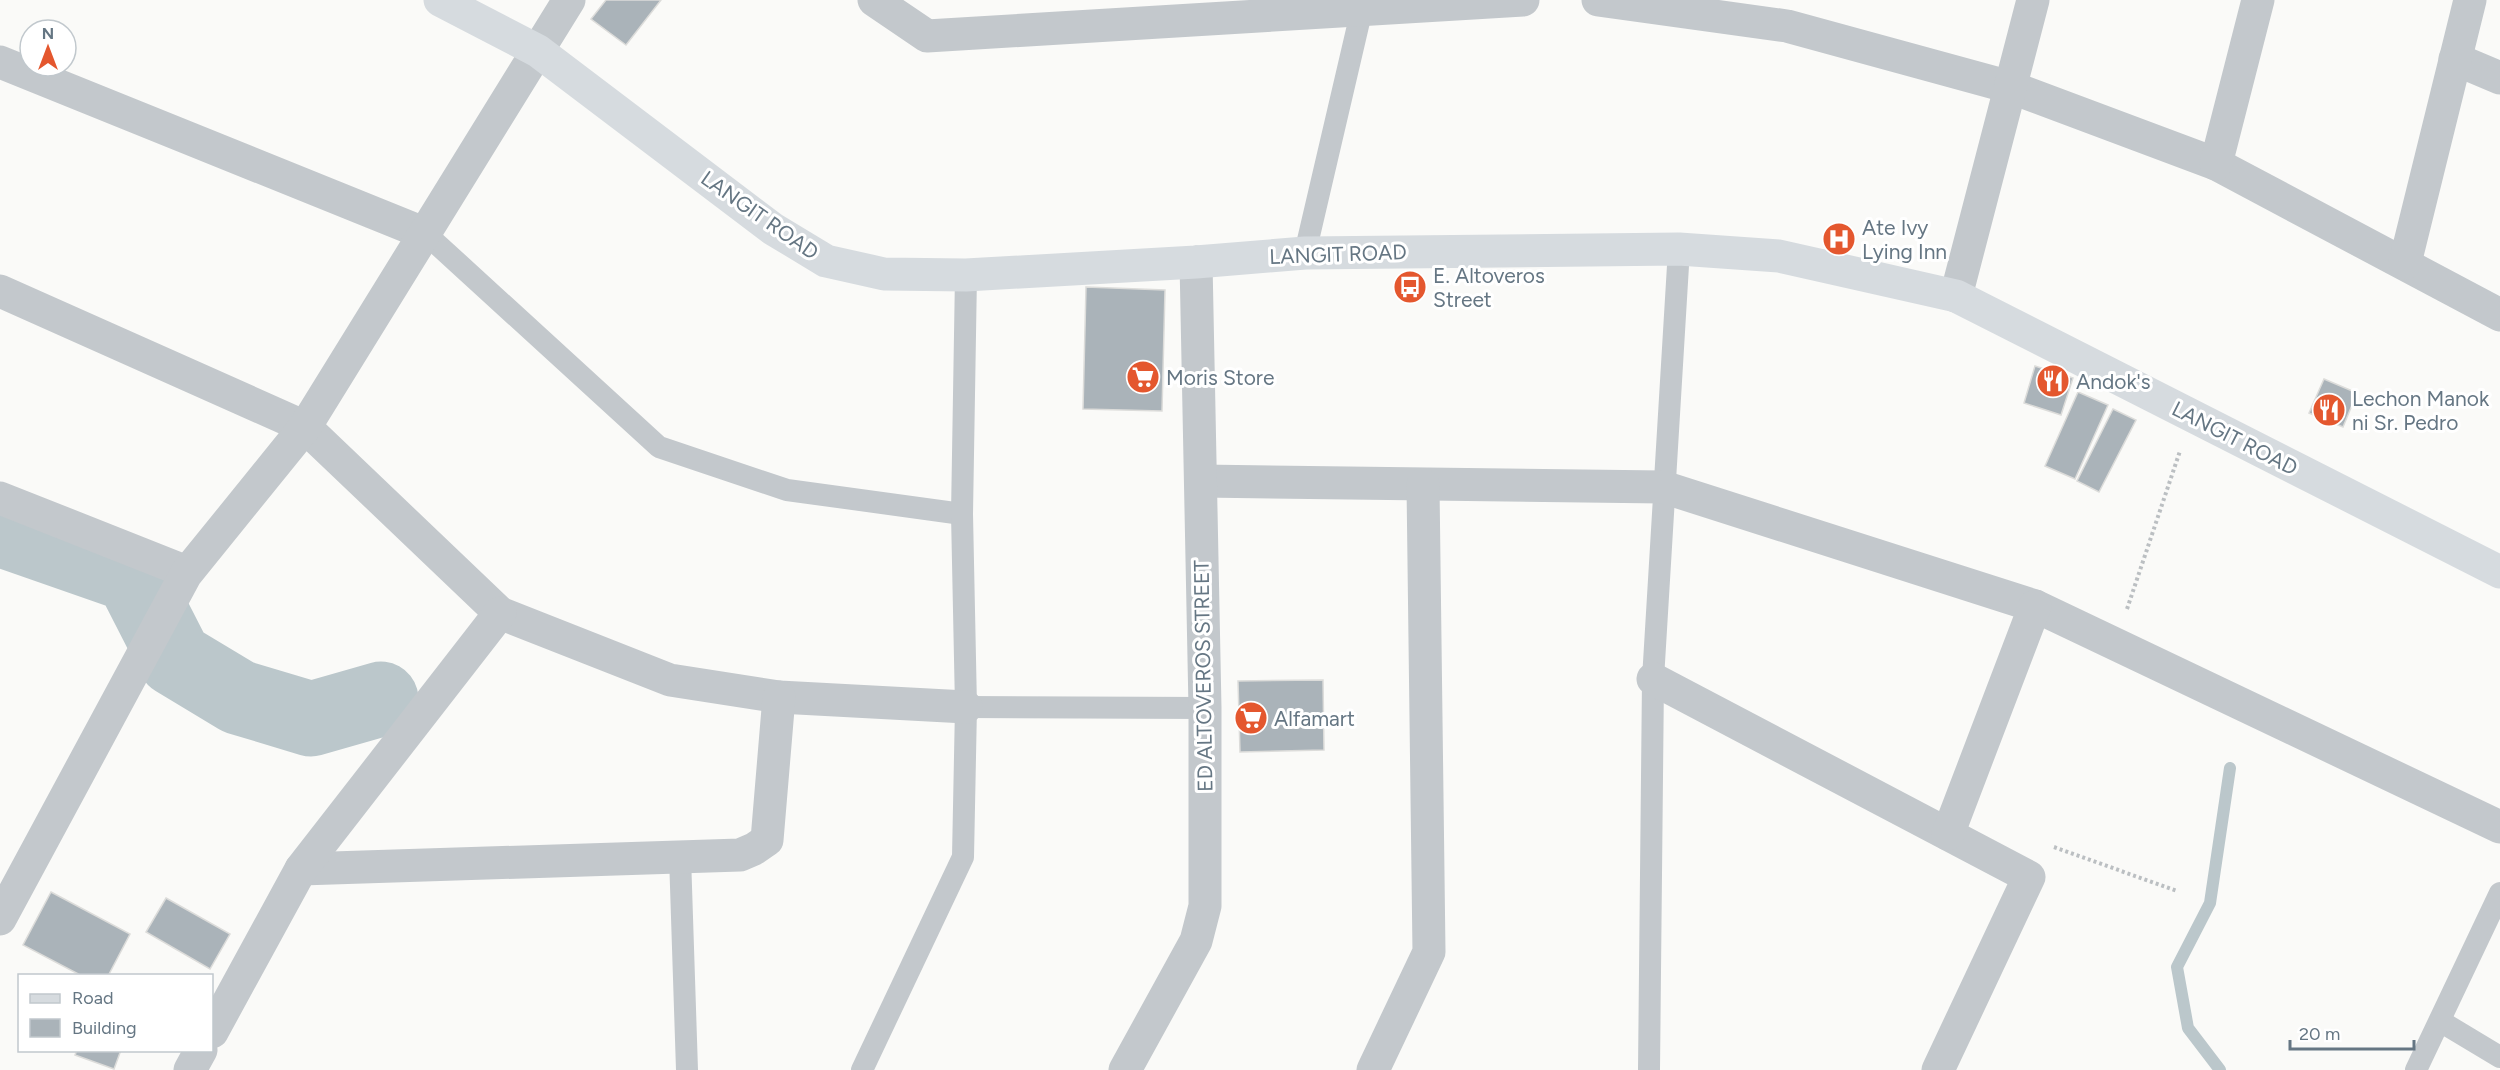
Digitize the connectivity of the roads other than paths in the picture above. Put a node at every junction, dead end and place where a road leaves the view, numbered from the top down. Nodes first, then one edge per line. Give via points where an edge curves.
1 (569, 0) edge
2 (874, 0) edge
3 (1523, 0) edge
4 (1598, 0) edge
5 (2033, 0) edge
6 (2258, 0) edge
7 (2470, 0) edge
8 (462, 4) edge
9 (1363, 5) edge
10 (1790, 13) edge
11 (538, 51) junction
12 (2455, 59) junction
13 (0, 62) edge
14 (2500, 78) edge
15 (2010, 87) junction
16 (2216, 164) junction
17 (426, 234) junction
18 (1679, 249) junction
19 (1305, 253) junction
20 (1196, 262) junction
21 (2405, 263) junction
22 (966, 275) junction
23 (0, 291) edge
24 (1956, 296) junction
25 (2500, 315) edge
26 (305, 427) junction
27 (1201, 481) junction
28 (1423, 485) junction
29 (1663, 487) junction
30 (0, 498) edge
31 (962, 514) junction
32 (2500, 572) edge
33 (186, 573) junction
34 (2035, 606) junction
35 (500, 613) junction
36 (1653, 679) junction
37 (779, 697) junction
38 (966, 707) junction
39 (1205, 708) junction
40 (2500, 827) edge
41 (1948, 834) junction
42 (680, 856) junction
43 (301, 868) junction
44 (2500, 892) edge
45 (0, 918) edge
46 (2440, 1021) junction
47 (213, 1030) edge
48 (200, 1052) edge
49 (2500, 1057) edge
50 (1135, 1067) edge
51 (190, 1070) edge
52 (687, 1070) edge
53 (862, 1070) edge
54 (1372, 1070) edge
55 (1649, 1070) edge
56 (1938, 1070) edge
57 (2416, 1070) edge

1 - 11 street
2 - 9 street via 927,36
3 - 9 street
4 - 10 street
5 - 15 street
6 - 16 street
7 - 12 street
8 - 11 main road, LANGIT ROAD
9 - 19 lane
10 - 15 street
11 - 17 street
11 - 22 main road, LANGIT ROAD via 773,229 826,261 884,274
12 - 14 street
12 - 21 street
13 - 17 street
15 - 16 street
15 - 24 street
16 - 21 street
17 - 26 street
17 - 31 lane via 659,447 787,490
18 - 19 main road, LANGIT ROAD
18 - 24 main road, LANGIT ROAD via 1779,256
18 - 29 lane
19 - 20 main road, LANGIT ROAD
20 - 22 main road, LANGIT ROAD
20 - 27 street, ED ALTOVEROS STREET
21 - 25 street
22 - 31 lane
23 - 26 street
24 - 32 main road, LANGIT ROAD
26 - 33 street
26 - 35 street
27 - 28 street
27 - 39 street, ED ALTOVEROS STREET
28 - 29 street
28 - 54 street via 1429,952
29 - 34 street
29 - 36 lane
30 - 33 street
31 - 38 lane
33 - 45 street
34 - 40 street
34 - 41 street
35 - 37 street via 670,680
35 - 43 street
36 - 41 street
36 - 55 lane
37 - 38 street
37 - 42 street via 767,840 740,855
38 - 39 lane
38 - 53 lane via 963,858
39 - 50 street, ED ALTOVEROS STREET via 1205,906 1196,941
41 - 56 street via 2029,877
42 - 43 street
42 - 52 lane
43 - 47 street
44 - 46 lane
46 - 49 lane
46 - 57 lane
48 - 51 street

